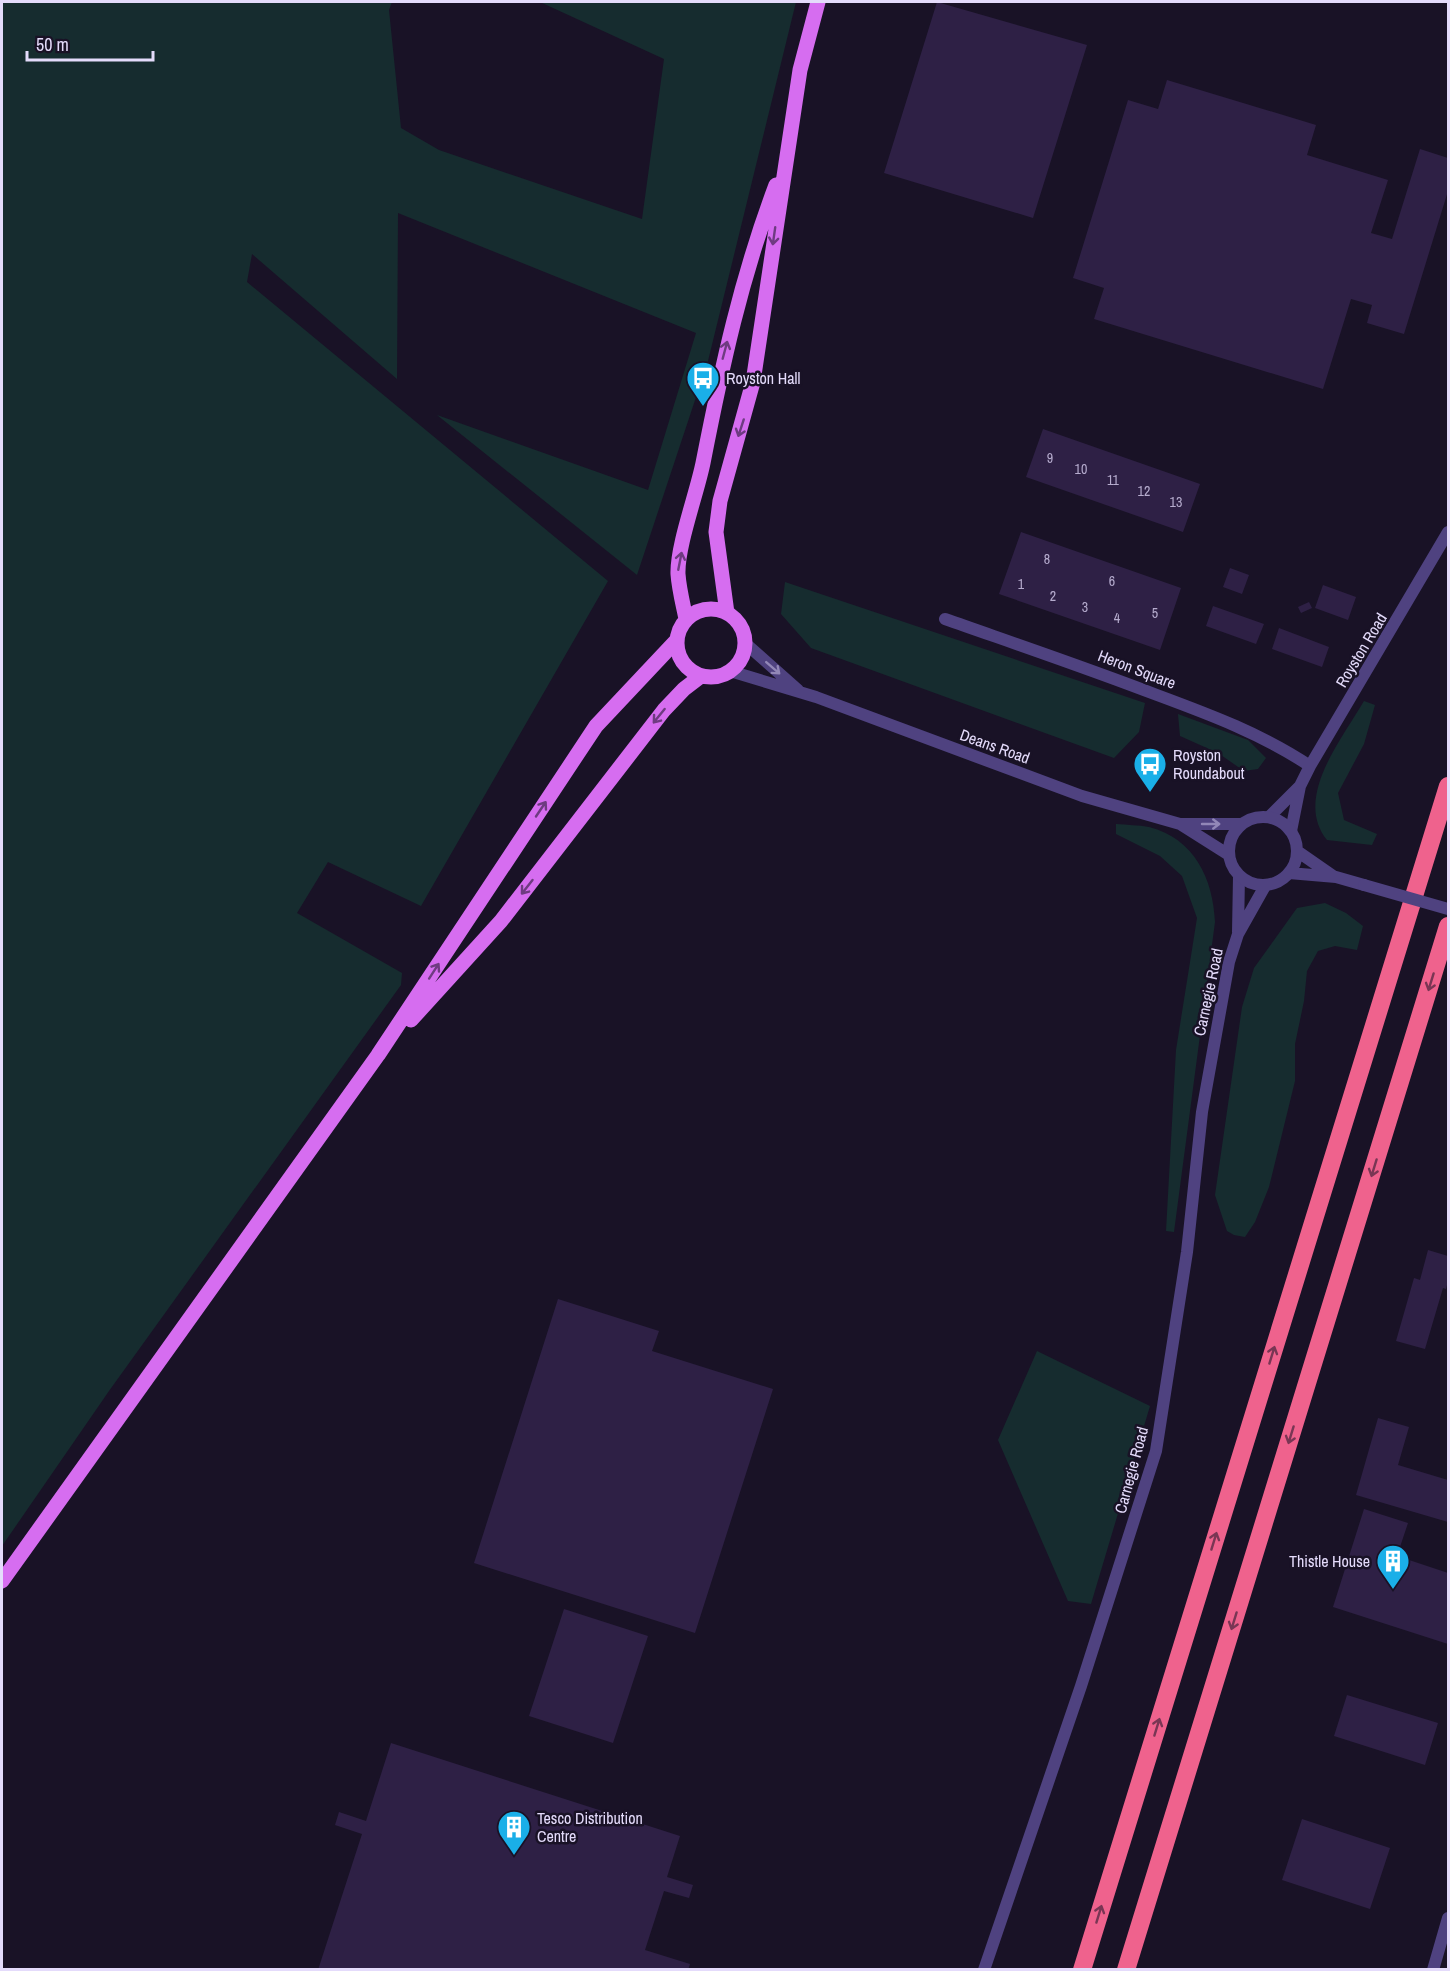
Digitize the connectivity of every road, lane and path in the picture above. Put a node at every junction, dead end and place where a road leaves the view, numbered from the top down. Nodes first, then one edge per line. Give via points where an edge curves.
1 (818, 2) edge
2 (786, 157) junction
3 (1449, 532) edge
4 (727, 612) junction
5 (686, 619) junction
6 (945, 619) dead end
7 (676, 641) junction
8 (745, 643) junction
9 (730, 671) junction
10 (701, 676) junction
11 (801, 692) junction
12 (1310, 766) junction
13 (1300, 786) junction
14 (1449, 786) edge
15 (1269, 818) junction
16 (1180, 824) junction
17 (1242, 824) junction
18 (1291, 831) junction
19 (1297, 851) junction
20 (1229, 855) junction
21 (1290, 873) junction
22 (1239, 876) junction
23 (1336, 877) junction
24 (1265, 886) junction
25 (1449, 909) edge
26 (1449, 926) edge
27 (1238, 934) junction
28 (378, 1055) junction
29 (2, 1581) edge
30 (1449, 1918) edge
31 (985, 1967) edge
32 (1082, 1970) edge
33 (1126, 1970) edge
34 (1433, 1970) edge

1 - 2 main road via 800,70
2 -> 4 main road via 753,382 720,501 716,532
5 -> 2 main road via 678,572 718,380 753,247
3 - 12 street, Royston Road
4 - 5 main road via 706,609
4 - 8 main road via 742,628
5 - 7 main road
6 - 12 street, Heron Square via 1231,722 1275,743
7 - 10 main road via 684,664
28 -> 7 main road via 596,726
8 - 9 main road via 741,659
8 -> 11 street, Deans Road
9 - 10 main road via 720,677
9 - 11 street, Deans Road
10 -> 28 main road via 664,710 501,921
11 - 16 street, Deans Road via 1082,796
12 - 13 street, Royston Road
13 - 15 street, Royston Road
13 - 18 street, Royston Road
32 -> 14 highway
15 - 17 street via 1255,818
15 - 18 street
16 -> 17 street, Deans Road
16 - 20 street, Deans Road
17 - 20 street via 1229,843
18 - 19 street
19 - 21 street
19 - 23 street
20 - 22 street
21 - 23 street
21 - 24 street
22 - 24 street
22 - 27 street, Carnegie Road
23 - 25 street, bridge
24 - 27 street, Carnegie Road
26 -> 33 highway
27 - 31 street, Carnegie Road via 1229,962 1202,1112 1187,1252 1156,1451
28 - 29 main road
30 - 34 street

